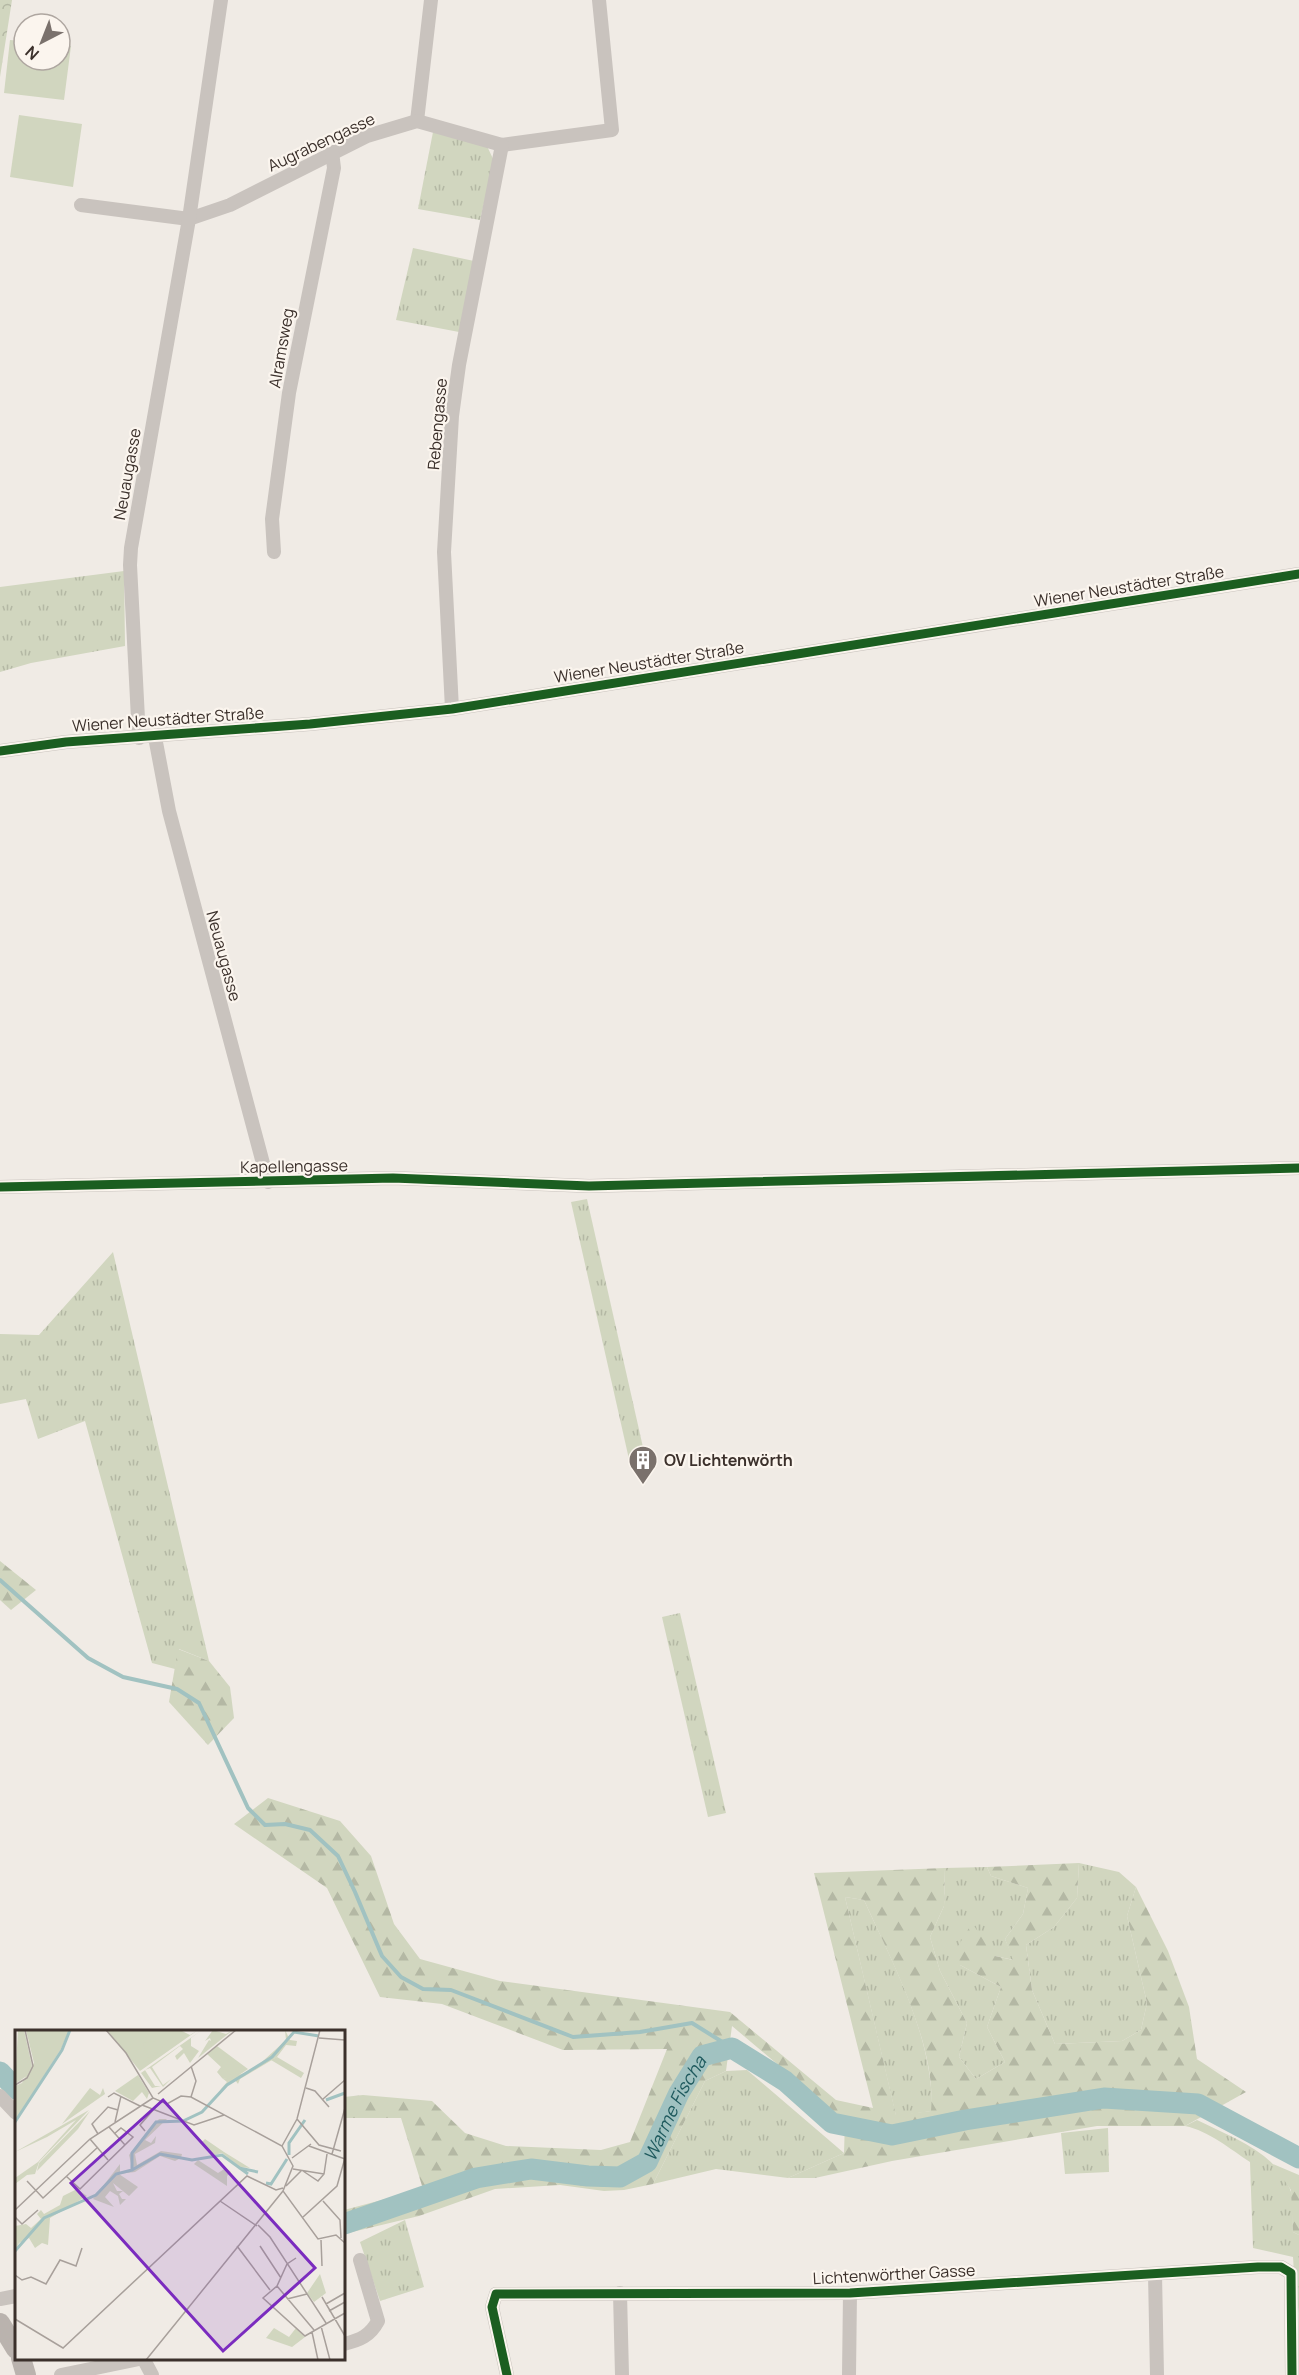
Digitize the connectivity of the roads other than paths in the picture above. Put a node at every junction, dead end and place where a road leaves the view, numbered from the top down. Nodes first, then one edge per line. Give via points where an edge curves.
1 (221, 0) edge
2 (431, 0) edge
3 (599, 0) edge
4 (417, 121) junction
5 (502, 145) junction
6 (333, 152) junction
7 (81, 205) dead end
8 (189, 219) junction
9 (274, 552) dead end
10 (1299, 574) edge
11 (452, 709) junction
12 (155, 737) junction
13 (140, 738) junction
14 (0, 751) edge
15 (1299, 1168) edge
16 (268, 1182) junction
17 (0, 1187) edge
18 (0, 2096) edge
19 (15, 2111) edge
20 (360, 2260) dead end
21 (1155, 2274) junction
22 (620, 2293) junction
23 (850, 2293) junction
24 (15, 2296) edge
25 (0, 2299) edge
26 (0, 2324) edge
27 (345, 2344) edge
28 (15, 2347) edge
29 (22, 2360) edge
30 (139, 2360) edge
31 (144, 2360) edge
32 (26, 2375) edge
33 (61, 2375) edge
34 (152, 2375) edge
35 (507, 2375) edge
36 (622, 2375) edge
37 (849, 2375) edge
38 (1157, 2375) edge
39 (1292, 2375) edge

1 - 8 street, Neuaugasse
2 - 4 street
3 - 5 street via 612,130
4 - 5 street
4 - 6 street, Augrabengasse via 367,136
5 - 11 street, Rebengasse via 452,416 444,552
6 - 8 street, Augrabengasse via 230,205
6 - 9 street, Alramsweg via 334,168 289,393 272,519
7 - 8 street
8 - 13 street, Neuaugasse via 131,548
10 - 11 street, Wiener Neustädter Straße
11 - 12 street, Wiener Neustädter Straße
12 - 13 street, Wiener Neustädter Straße
12 - 16 street, Neuaugasse via 169,811
13 - 14 street, Wiener Neustädter Straße
15 - 16 street, Kapellengasse via 589,1186 393,1178
16 - 17 street, Kapellengasse
18 - 19 street
20 - 27 street via 378,2321 371,2333
21 - 23 street, Lichtenwörther Gasse
21 - 38 street
21 - 39 street, Lichtenwörther Gasse via 1258,2267 1281,2267 1291,2273
22 - 23 street, Lichtenwörther Gasse
22 - 35 street, Lichtenwörther Gasse via 496,2294 492,2307
22 - 36 street
23 - 37 street
24 - 25 street
26 - 28 main road
29 - 32 main road
30 - 33 street
31 - 34 street

